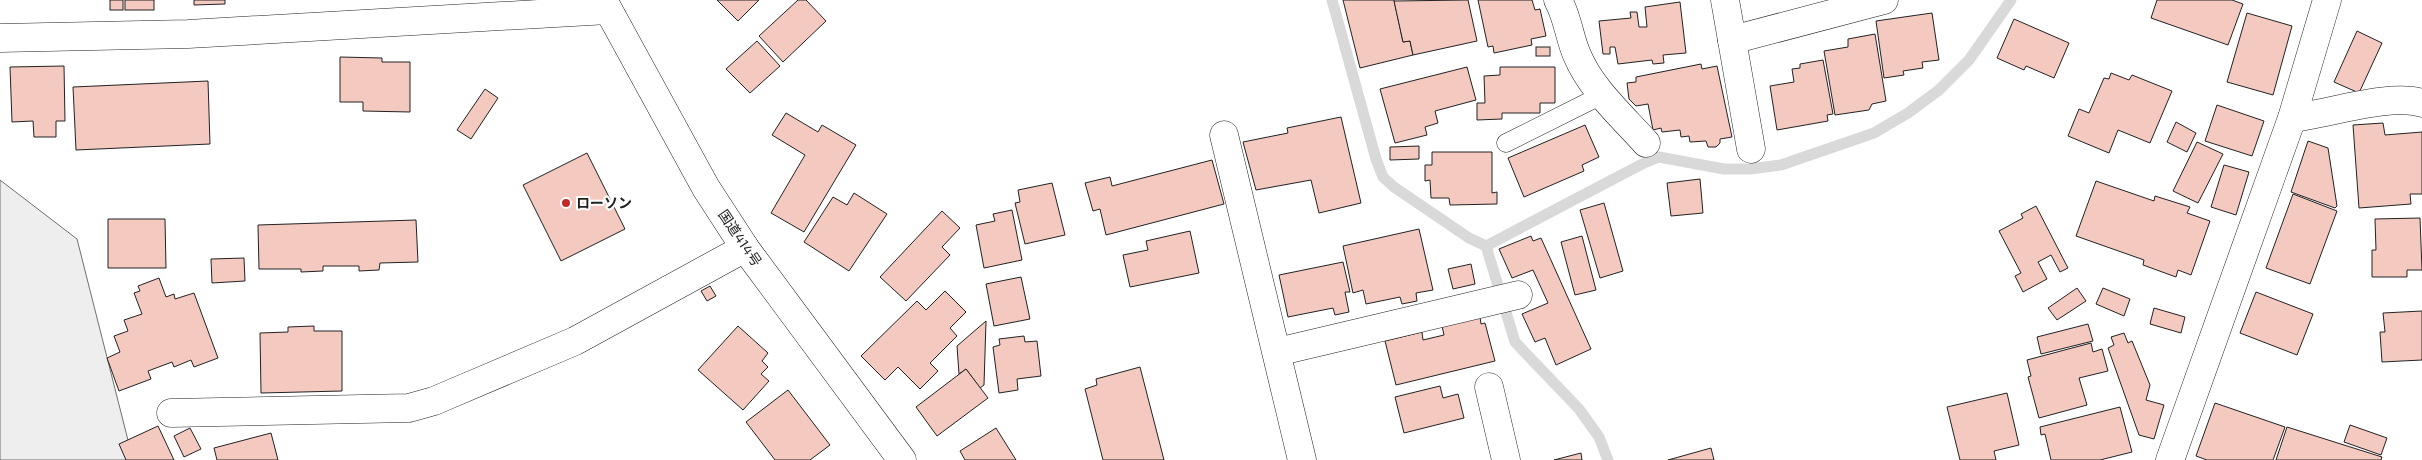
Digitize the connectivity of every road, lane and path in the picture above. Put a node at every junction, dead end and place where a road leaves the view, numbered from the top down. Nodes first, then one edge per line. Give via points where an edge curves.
1 (1558, 0) edge
2 (1725, 0) edge
3 (1884, 0) edge
4 (2327, 0) edge
5 (605, 5) edge
6 (0, 38) edge
7 (1732, 40) junction
8 (1602, 95) junction
9 (2422, 103) edge
10 (2292, 118) junction
11 (1224, 135) dead end
12 (1506, 143) dead end
13 (1646, 143) dead end
14 (1751, 149) dead end
15 (745, 248) junction
16 (1508, 298) dead end
17 (1277, 352) junction
18 (1489, 387) dead end
19 (171, 413) dead end
20 (896, 458) edge
21 (1302, 460) edge
22 (1506, 460) edge
23 (2170, 460) edge

1 - 8 main road via 1566,14 1577,56
2 - 7 main road
3 - 7 main road
4 - 10 main road
5 - 6 main road via 188,34
5 - 15 main road, 国道414号 via 706,188
7 - 14 main road
8 - 12 lane
8 - 13 main road
9 - 10 main road via 2384,101
10 - 23 main road
11 - 17 main road
15 - 19 main road via 575,341 434,401 409,408
15 - 20 main road, 国道414号
16 - 17 main road
17 - 21 main road
18 - 22 main road

